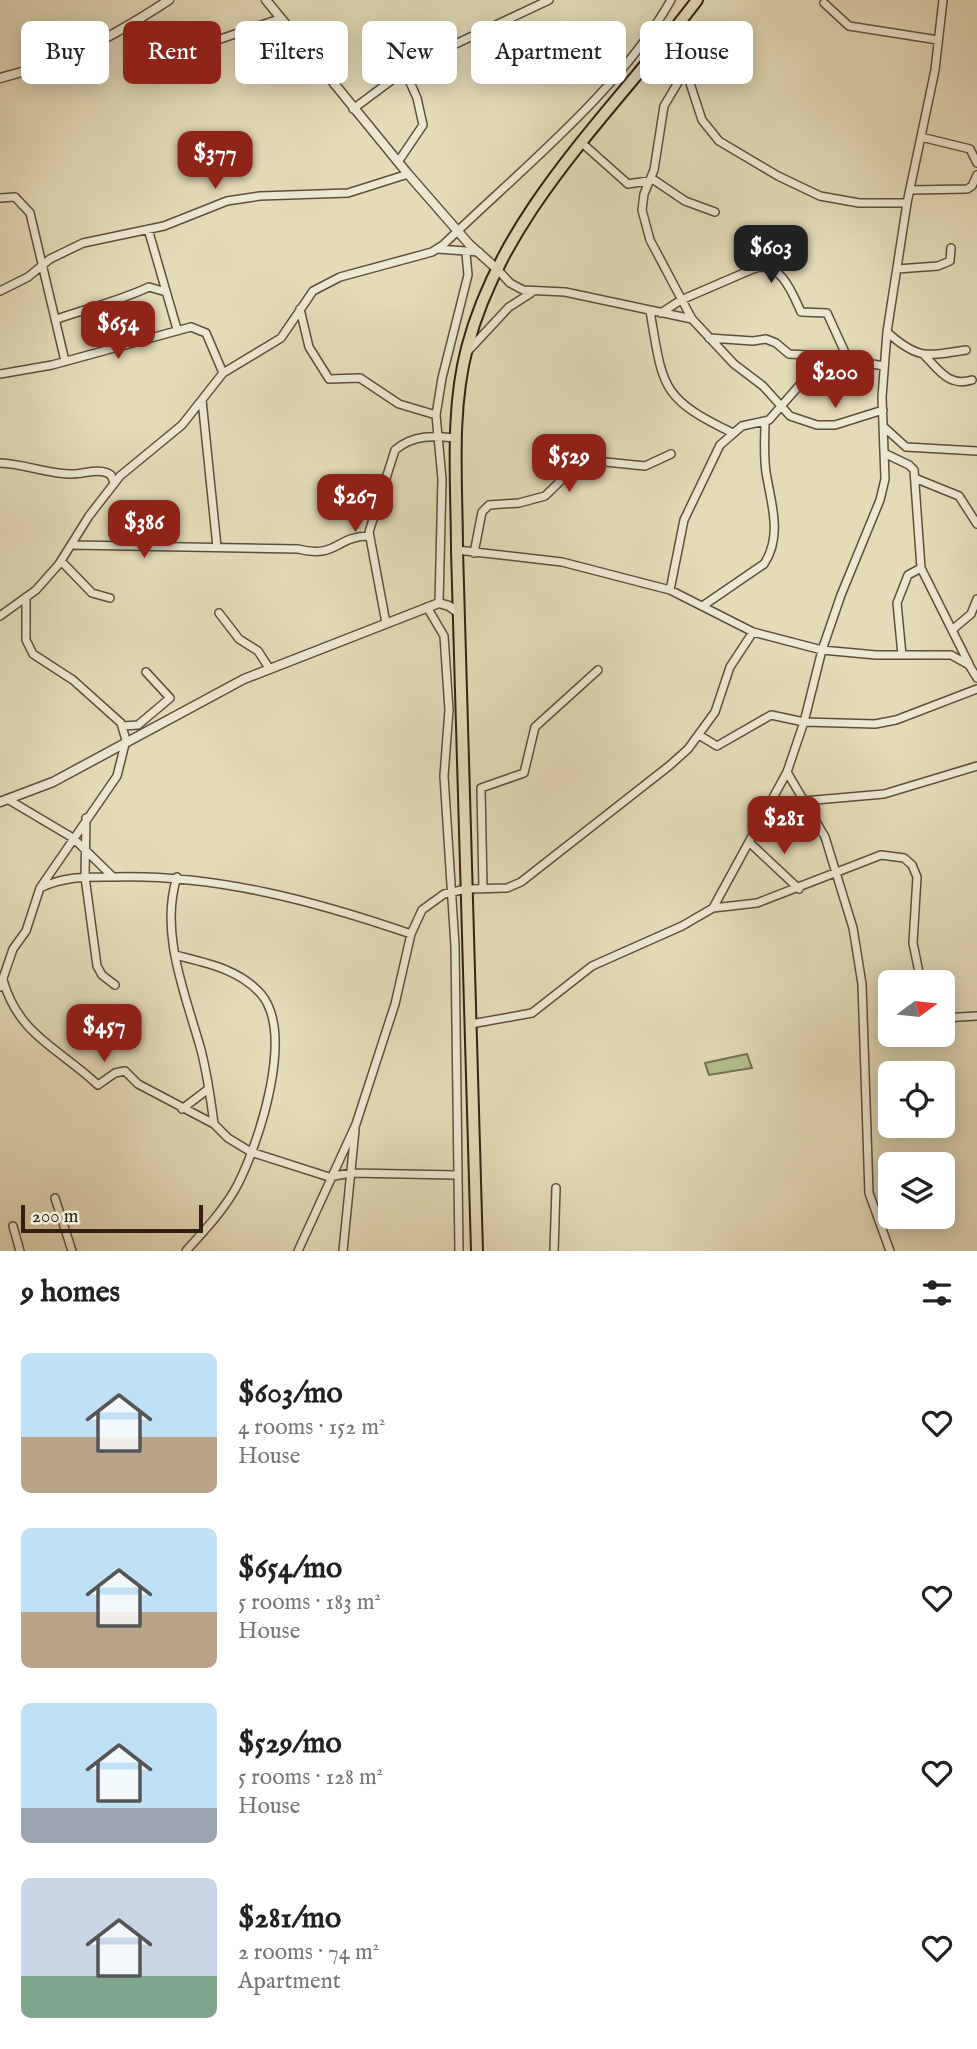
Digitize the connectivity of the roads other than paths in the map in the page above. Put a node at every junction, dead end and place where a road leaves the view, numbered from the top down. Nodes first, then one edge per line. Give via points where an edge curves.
1 (169, 0) edge
2 (266, 0) edge
3 (549, 0) edge
4 (697, 0) edge
5 (943, 0) edge
6 (669, 1) edge
7 (824, 3) dead end
8 (279, 19) junction
9 (682, 21) edge
10 (221, 39) edge
11 (938, 40) junction
12 (457, 43) edge
13 (640, 73) edge
14 (0, 78) edge
15 (387, 84) edge
16 (411, 84) edge
17 (677, 84) edge
18 (691, 84) edge
19 (353, 108) junction
20 (921, 137) junction
21 (582, 143) junction
22 (398, 162) junction
23 (977, 163) edge
24 (408, 174) junction
25 (977, 175) edge
26 (650, 181) junction
27 (909, 190) junction
28 (0, 198) edge
29 (907, 203) junction
30 (715, 212) dead end
31 (148, 229) junction
32 (458, 230) junction
33 (437, 248) junction
34 (951, 248) dead end
35 (479, 252) junction
36 (466, 253) junction
37 (44, 264) junction
38 (497, 269) junction
39 (897, 270) junction
40 (0, 291) edge
41 (166, 292) junction
42 (531, 292) junction
43 (681, 300) junction
44 (300, 309) junction
45 (650, 311) junction
46 (661, 313) junction
47 (57, 319) junction
48 (692, 319) junction
49 (177, 330) junction
50 (887, 332) junction
51 (707, 337) junction
52 (966, 350) dead end
53 (466, 353) junction
54 (825, 356) junction
55 (925, 356) junction
56 (848, 359) junction
57 (65, 361) junction
58 (884, 366) junction
59 (223, 373) junction
60 (0, 374) edge
61 (972, 380) dead end
62 (202, 399) junction
63 (782, 409) junction
64 (883, 410) junction
65 (436, 415) junction
66 (765, 422) junction
67 (884, 428) junction
68 (733, 433) junction
69 (436, 437) junction
70 (456, 438) junction
71 (977, 451) edge
72 (671, 454) dead end
73 (886, 454) junction
74 (0, 463) edge
75 (917, 479) junction
76 (114, 483) junction
77 (977, 524) edge
78 (369, 536) junction
79 (73, 545) junction
80 (217, 547) junction
81 (457, 550) junction
82 (474, 553) junction
83 (61, 561) junction
84 (921, 568) junction
85 (670, 590) junction
86 (26, 597) junction
87 (110, 598) dead end
88 (977, 599) edge
89 (439, 603) junction
90 (705, 606) junction
91 (427, 607) junction
92 (219, 612) dead end
93 (459, 613) junction
94 (0, 616) edge
95 (386, 623) junction
96 (952, 630) junction
97 (753, 632) junction
98 (822, 650) junction
99 (902, 655) junction
100 (969, 664) junction
101 (269, 668) junction
102 (598, 670) dead end
103 (146, 673) dead end
104 (977, 678) edge
105 (977, 688) edge
106 (804, 722) junction
107 (124, 726) junction
108 (699, 735) junction
109 (126, 740) junction
110 (977, 766) edge
111 (787, 772) junction
112 (5, 801) edge
113 (804, 801) junction
114 (86, 818) junction
115 (73, 838) junction
116 (750, 843) junction
117 (85, 848) junction
118 (837, 872) junction
119 (85, 877) junction
120 (114, 877) junction
121 (177, 877) junction
122 (40, 888) junction
123 (483, 889) junction
124 (466, 890) junction
125 (799, 890) junction
126 (452, 894) junction
127 (713, 908) junction
128 (411, 934) junction
129 (175, 955) junction
130 (918, 970) edge
131 (1, 979) edge
132 (115, 985) dead end
133 (977, 1016) edge
134 (956, 1017) edge
135 (471, 1024) junction
136 (207, 1090) junction
137 (182, 1109) junction
138 (214, 1124) junction
139 (356, 1124) junction
140 (251, 1152) junction
141 (351, 1173) junction
142 (456, 1175) junction
143 (330, 1177) junction
144 (555, 1188) dead end
145 (55, 1198) dead end
146 (13, 1226) dead end
147 (20, 1251) edge
148 (72, 1251) edge
149 (186, 1251) edge
150 (298, 1251) edge
151 (343, 1251) edge
152 (459, 1251) edge
153 (477, 1251) edge
154 (554, 1251) edge
155 (890, 1251) edge

1 - 14 street via 74,56
2 - 8 street
3 - 12 street
4 - 9 main road
5 - 11 street
6 - 32 street via 645,40 582,110
7 - 11 street via 849,26
8 - 10 street
8 - 19 street
11 - 20 street
13 - 21 main road
15 - 19 street
16 - 22 street via 423,125
17 - 26 street via 664,106
18 - 29 street via 705,125 719,141 800,188 859,204
19 - 22 street
20 - 23 street via 970,149
20 - 27 street
21 - 26 street via 628,184
21 - 38 main road via 529,210
22 - 24 street
24 - 31 street via 348,193 240,198
24 - 32 street
25 - 27 street via 967,189
26 - 30 street
26 - 43 street via 642,201 646,230
27 - 29 street
28 - 37 street via 10,196 26,206
29 - 39 street
31 - 37 street via 83,243
31 - 41 street
32 - 33 street
32 - 35 street
33 - 36 street
33 - 44 street via 332,279 308,296
34 - 39 street via 950,261 943,265
35 - 36 street
35 - 38 street
36 - 65 street via 468,275
37 - 40 street
37 - 47 street
38 - 42 street via 516,288
38 - 53 main road
39 - 50 street
41 - 47 street via 149,287 115,303
41 - 49 street
42 - 45 street via 555,291
42 - 53 street via 509,307
43 - 46 street
43 - 48 street
43 - 56 street via 760,267 771,268 786,282 801,312 827,313
44 - 59 street via 281,338
44 - 65 street via 309,347 329,379 360,378 399,404
45 - 46 street
45 - 68 street via 665,384 691,413
46 - 48 street
47 - 57 street
48 - 51 street
49 - 57 street
49 - 59 street via 197,327 206,333
50 - 55 street via 906,349
50 - 58 street
51 - 54 street via 766,339 789,354
51 - 63 street
52 - 55 street
53 - 70 main road
54 - 56 street
54 - 63 street
55 - 61 street via 950,380 960,384
56 - 58 street
57 - 60 street
58 - 64 street
59 - 62 street
62 - 76 street via 182,425
62 - 80 street
63 - 64 street via 817,425 835,425
63 - 66 street
64 - 67 street
65 - 69 street
66 - 68 street via 746,424
66 - 90 street via 766,477 775,511 769,555 764,564
67 - 71 street via 906,447
67 - 73 street
68 - 85 street via 720,445 684,520
69 - 70 street
69 - 78 street via 412,440 396,450
69 - 89 street via 442,479
70 - 81 main road
72 - 82 street via 645,466 586,460 538,499 489,505 482,512
73 - 75 street via 909,465
73 - 98 street via 880,500
74 - 76 street via 22,463 68,474 104,471
75 - 77 street via 959,496
75 - 84 street
76 - 79 street
78 - 80 street via 350,537 322,553
78 - 95 street
79 - 80 street
79 - 83 street
81 - 82 street
81 - 93 main road
82 - 85 street via 562,562
83 - 86 street
83 - 87 street via 92,593
84 - 96 street
84 - 99 street via 908,575 897,603
85 - 90 street
86 - 94 street
86 - 107 street via 26,640 33,654 73,680
88 - 96 street via 971,614
89 - 91 street
89 - 93 street
90 - 97 street
91 - 95 street
91 - 126 street via 446,646 450,721 444,776
92 - 101 street
93 - 124 main road
95 - 101 street
96 - 100 street
97 - 98 street
97 - 108 street via 730,667 715,712
98 - 99 street
98 - 106 street
99 - 100 street via 945,654
100 - 104 street
101 - 109 street
102 - 123 street via 535,727 524,773 481,788
103 - 107 street via 170,698 138,725
105 - 106 street via 886,722
106 - 108 street via 769,715 717,746
106 - 111 street
107 - 109 street
108 - 123 street via 679,758 552,860 513,886
109 - 112 street via 53,782
109 - 114 street via 117,776
110 - 113 street via 884,794
111 - 113 street
111 - 116 street
112 - 115 street
113 - 118 street via 825,837
114 - 115 street
114 - 117 street
115 - 117 street
115 - 122 street
116 - 125 street
116 - 127 street
117 - 119 street
117 - 120 street
118 - 125 street
118 - 130 street via 881,855 894,855 912,865 917,888 914,953
118 - 155 street via 862,984 869,1194
119 - 120 street
119 - 122 street
119 - 132 street via 97,966
120 - 121 street
121 - 128 street via 336,908
121 - 129 street via 172,903
122 - 131 street via 26,931
123 - 124 street
124 - 126 street
124 - 135 main road
125 - 127 street via 745,907
126 - 128 street via 428,903
126 - 142 street
127 - 135 street via 592,966 531,1013
128 - 139 street via 395,1004
129 - 136 street
129 - 140 street via 242,978 259,992 271,1013 274,1068
131 - 137 street via 23,1023 98,1085 125,1071 138,1084
133 - 134 street
135 - 153 main road
136 - 137 street
136 - 138 street
137 - 138 street
138 - 140 street
139 - 141 street
139 - 143 street
140 - 143 street
140 - 149 street via 237,1186
141 - 142 street
141 - 143 street
141 - 151 street
142 - 152 street
143 - 150 street
144 - 154 street
145 - 148 street
146 - 147 street

